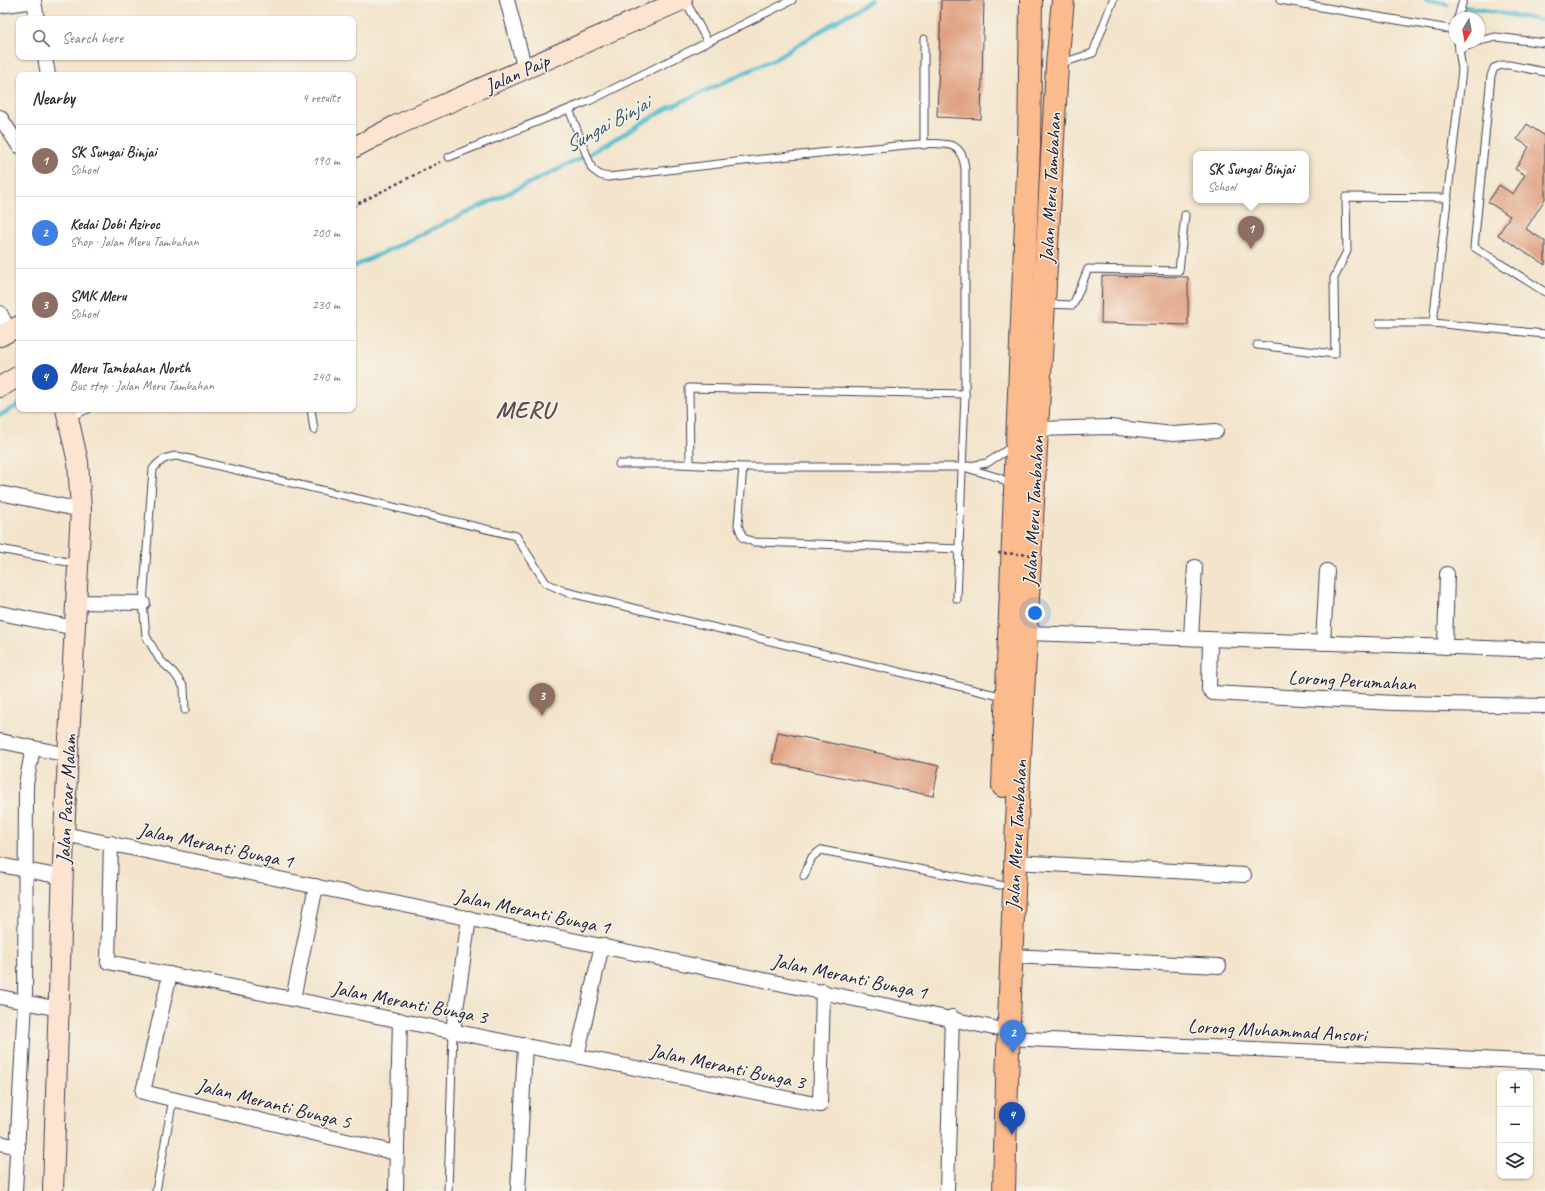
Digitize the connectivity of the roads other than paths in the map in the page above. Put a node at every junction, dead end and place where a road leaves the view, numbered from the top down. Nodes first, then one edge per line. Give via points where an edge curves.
1 (507, 0) edge
2 (684, 0) edge
3 (792, 0) edge
4 (1031, 0) edge
5 (1063, 0) edge
6 (1113, 0) edge
7 (1280, 0) edge
8 (1463, 0) edge
9 (0, 6) edge
10 (1460, 12) edge
11 (36, 16) edge
12 (1449, 29) edge
13 (924, 38) dead end
14 (1485, 40) edge
15 (708, 42) junction
16 (1545, 43) edge
17 (1463, 48) edge
18 (1459, 50) joint
19 (46, 60) edge
20 (1056, 65) junction
21 (525, 70) junction
22 (48, 72) edge
23 (1545, 72) edge
24 (569, 109) junction
25 (0, 117) edge
26 (16, 141) edge
27 (924, 145) junction
28 (356, 146) edge
29 (449, 157) road end
30 (1448, 198) junction
31 (1185, 215) dead end
32 (1545, 292) edge
33 (1044, 304) junction
34 (0, 313) edge
35 (1379, 323) dead end
36 (1433, 323) junction
37 (9, 331) edge
38 (1545, 334) edge
39 (1257, 345) dead end
40 (16, 378) edge
41 (0, 387) edge
42 (965, 394) junction
43 (311, 412) edge
44 (67, 414) edge
45 (1038, 429) junction
46 (314, 430) dead end
47 (1216, 431) dead end
48 (1016, 445) junction
49 (619, 464) dead end
50 (690, 464) junction
51 (743, 467) junction
52 (963, 467) junction
53 (1014, 488) junction
54 (0, 493) edge
55 (81, 510) junction
56 (0, 549) edge
57 (960, 549) junction
58 (78, 564) junction
59 (1195, 567) dead end
60 (1327, 571) dead end
61 (1448, 574) dead end
62 (957, 599) dead end
63 (76, 602) junction
64 (143, 603) junction
65 (0, 613) edge
66 (75, 628) junction
67 (1026, 633) junction
68 (1191, 638) junction
69 (1210, 639) junction
70 (1323, 643) junction
71 (1445, 647) junction
72 (1545, 650) edge
73 (1006, 697) junction
74 (1545, 706) edge
75 (185, 710) dead end
76 (0, 741) edge
77 (33, 748) junction
78 (68, 754) junction
79 (64, 834) junction
80 (111, 843) junction
81 (1014, 862) junction
82 (0, 865) edge
83 (26, 870) junction
84 (1244, 875) dead end
85 (804, 876) dead end
86 (62, 877) junction
87 (1000, 885) junction
88 (316, 886) junction
89 (469, 918) junction
90 (602, 945) junction
91 (1010, 956) junction
92 (1219, 966) dead end
93 (170, 974) junction
94 (823, 991) junction
95 (0, 997) edge
96 (293, 999) junction
97 (25, 1002) junction
98 (59, 1009) junction
99 (952, 1018) junction
100 (400, 1020) junction
101 (453, 1031) junction
102 (1001, 1033) junction
103 (525, 1045) junction
104 (577, 1056) junction
105 (1545, 1062) edge
106 (173, 1099) junction
107 (0, 1143) edge
108 (18, 1147) junction
109 (396, 1153) junction
110 (16, 1191) edge
111 (53, 1191) edge
112 (156, 1191) edge
113 (396, 1191) edge
114 (448, 1191) edge
115 (518, 1191) edge
116 (947, 1191) edge
117 (988, 1191) edge
118 (1004, 1191) edge

1 - 21 street
2 - 15 lane
2 - 21 street, Jalan Paip
3 - 15 lane
4 - 48 main road, Jalan Meru Tambahan via 1029,147
5 - 20 main road, Jalan Meru Tambahan
6 - 20 lane via 1092,53
7 - 12 lane
8 - 10 lane
9 - 11 street via 34,1
13 - 27 lane
14 - 16 lane via 1496,37
15 - 24 lane
17 - 18 lane
18 - 30 lane via 1462,70
19 - 22 street
20 - 33 main road, Jalan Meru Tambahan
21 - 28 street, Jalan Paip via 395,126
23 - 32 lane via 1502,64 1494,68 1491,76 1474,247
24 - 27 lane via 592,169 608,177 807,154
24 - 29 lane
25 - 26 street
27 - 42 lane via 953,147 960,151 964,160
30 - 36 lane
30 - 39 lane via 1346,197 1347,251 1334,278 1335,354
31 - 33 lane via 1179,271 1088,269 1073,305
33 - 45 main road, Jalan Meru Tambahan
34 - 37 street
35 - 36 lane
36 - 38 lane
40 - 41 street
42 - 50 lane via 689,388
42 - 52 lane
43 - 46 lane
44 - 55 street, Jalan Pasar Malam via 78,462
45 - 47 street via 1110,427 1173,434
45 - 67 main road, Jalan Meru Tambahan
48 - 52 lane via 987,463
48 - 53 main road, Jalan Meru Tambahan
49 - 50 lane
50 - 51 lane
51 - 52 lane
51 - 57 lane via 738,525 743,538 754,542
52 - 53 lane via 986,472
52 - 57 lane
53 - 73 main road, Jalan Meru Tambahan
54 - 55 street
55 - 58 street, Jalan Pasar Malam
56 - 58 lane
57 - 62 lane
58 - 63 street, Jalan Pasar Malam
59 - 68 street
60 - 70 street
61 - 71 street
63 - 64 street
63 - 66 street, Jalan Pasar Malam
64 - 73 lane via 153,468 167,457 177,456 516,536 546,583 566,592
64 - 75 lane via 146,636 160,660 184,687
65 - 66 street
66 - 78 street, Jalan Pasar Malam
67 - 68 street
67 - 81 main road, Jalan Meru Tambahan
68 - 69 street
69 - 70 street
69 - 74 street, Lorong Perumahan via 1209,689 1212,693 1394,703
70 - 71 street
71 - 72 street
73 - 87 main road, Jalan Meru Tambahan
76 - 77 street
77 - 78 street
77 - 83 street via 26,784
78 - 79 street, Jalan Pasar Malam
79 - 80 street, Jalan Meranti Bunga 1
79 - 86 street, Jalan Pasar Malam
80 - 88 street, Jalan Meranti Bunga 1
80 - 93 street, Jalan Meranti Bunga 3 via 108,962
81 - 84 street
81 - 91 main road, Jalan Meru Tambahan
82 - 83 street
83 - 86 street
83 - 97 street
85 - 87 lane via 812,857 821,850
86 - 98 street, Jalan Pasar Malam
87 - 102 main road, Jalan Meru Tambahan
88 - 89 street, Jalan Meranti Bunga 1
88 - 96 street
89 - 90 street, Jalan Meranti Bunga 1
89 - 101 street
90 - 94 street, Jalan Meranti Bunga 1
90 - 104 street
91 - 92 street
91 - 102 main road, Jalan Meru Tambahan
93 - 96 street, Jalan Meranti Bunga 3
93 - 106 street, Jalan Meranti Bunga 5 via 143,1092
94 - 99 street, Jalan Meranti Bunga 1
94 - 104 street, Jalan Meranti Bunga 3 via 820,1105
95 - 97 street
96 - 100 street, Jalan Meranti Bunga 3
97 - 98 street
97 - 108 street
98 - 111 street, Jalan Pasar Malam
99 - 102 street, Jalan Meranti Bunga 1
99 - 116 street
100 - 101 street, Jalan Meranti Bunga 3
100 - 109 street
101 - 103 street, Jalan Meranti Bunga 3
101 - 114 lane
102 - 105 street, Lorong Muhammad Ansori
102 - 117 main road, Jalan Meru Tambahan
102 - 118 main road, Jalan Meru Tambahan
103 - 104 street, Jalan Meranti Bunga 3
103 - 115 street
106 - 109 street, Jalan Meranti Bunga 5
106 - 112 lane
107 - 108 street
108 - 110 street
109 - 113 street

